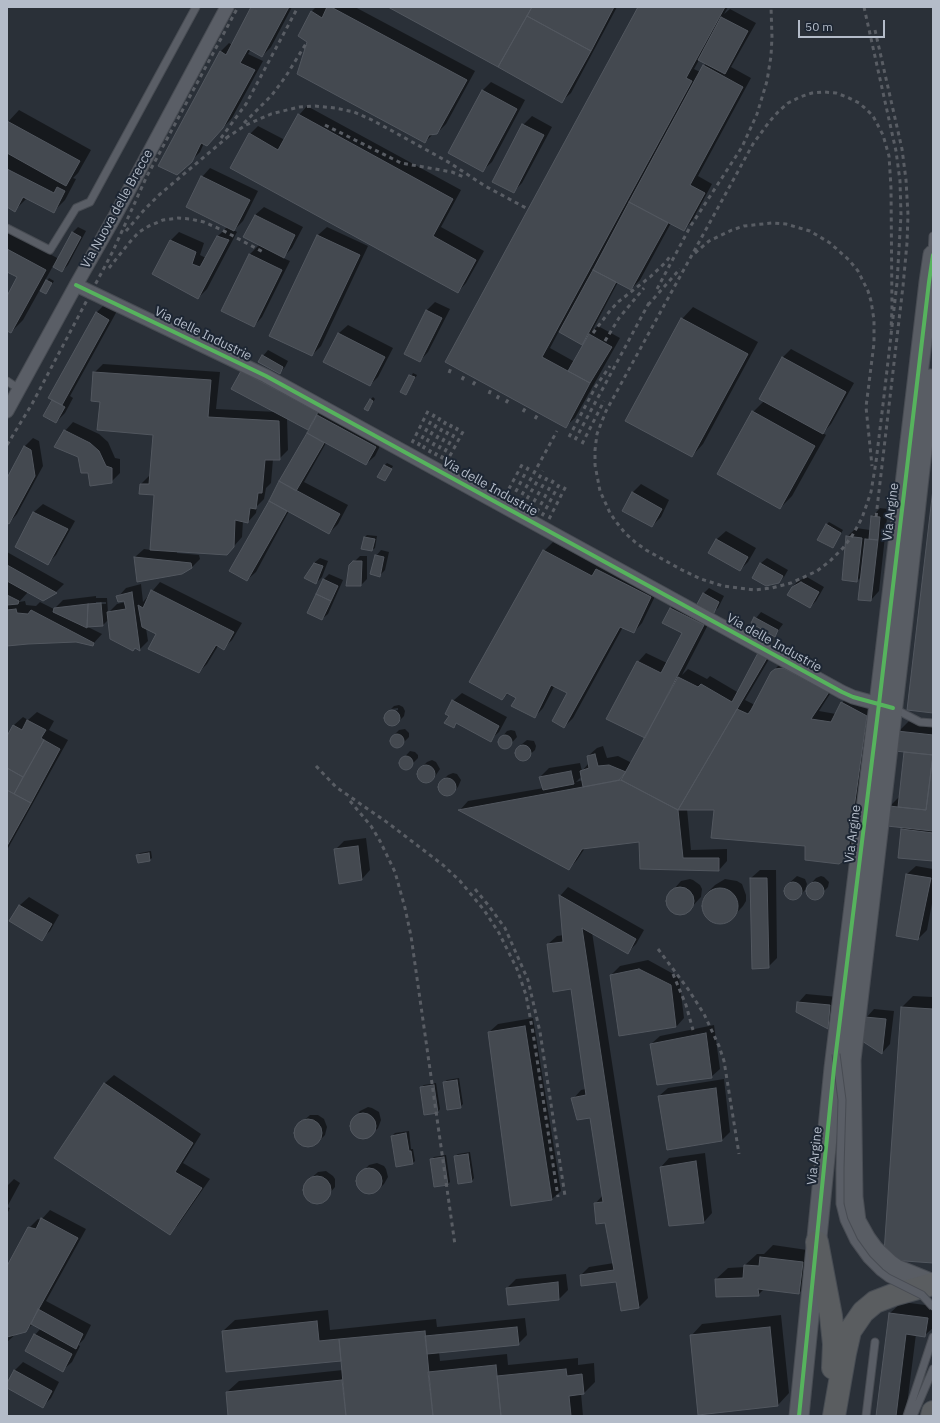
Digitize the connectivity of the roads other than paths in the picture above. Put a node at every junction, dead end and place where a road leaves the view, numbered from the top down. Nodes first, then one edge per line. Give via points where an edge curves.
1 (196, 7) edge
2 (227, 7) edge
3 (7, 228) edge
4 (933, 236) edge
5 (932, 259) edge
6 (76, 285) junction
7 (933, 356) edge
8 (7, 381) edge
9 (19, 389) junction
10 (7, 411) edge
11 (924, 414) edge
12 (886, 706) junction
13 (933, 723) edge
14 (836, 1054) junction
15 (817, 1242) junction
16 (933, 1284) edge
17 (933, 1306) edge
18 (933, 1337) edge
19 (875, 1342) dead end
20 (933, 1369) edge
21 (933, 1412) edge
22 (799, 1416) edge
23 (834, 1416) edge
24 (866, 1416) edge
25 (907, 1416) edge
26 (913, 1416) edge
27 (932, 1416) edge

1 - 3 lane via 90,202 76,208 50,250
2 - 6 street, Via Nuova delle Brecce
4 - 5 lane
5 - 11 street, Via Argine
6 - 9 street, Via Nuova delle Brecce
6 - 12 street, Via delle Industrie via 266,376 842,692
7 - 11 street, Via Argine
8 - 9 lane
9 - 10 street, Via Nuova delle Brecce
11 - 12 street, Via Argine
12 - 13 lane via 920,722
12 - 14 street, Via Argine
12 - 16 street, Via Argine via 851,1060 853,1196 856,1221 874,1250 896,1269
14 - 15 street, Via Argine
14 - 17 lane, bridge via 842,1100 840,1204 844,1220 854,1241 880,1272 922,1295
15 - 22 street, Via Argine
15 - 23 highway via 834,1344
16 - 23 highway via 875,1302 863,1312 850,1331
18 - 25 lane
19 - 24 lane
20 - 26 lane
21 - 27 highway

